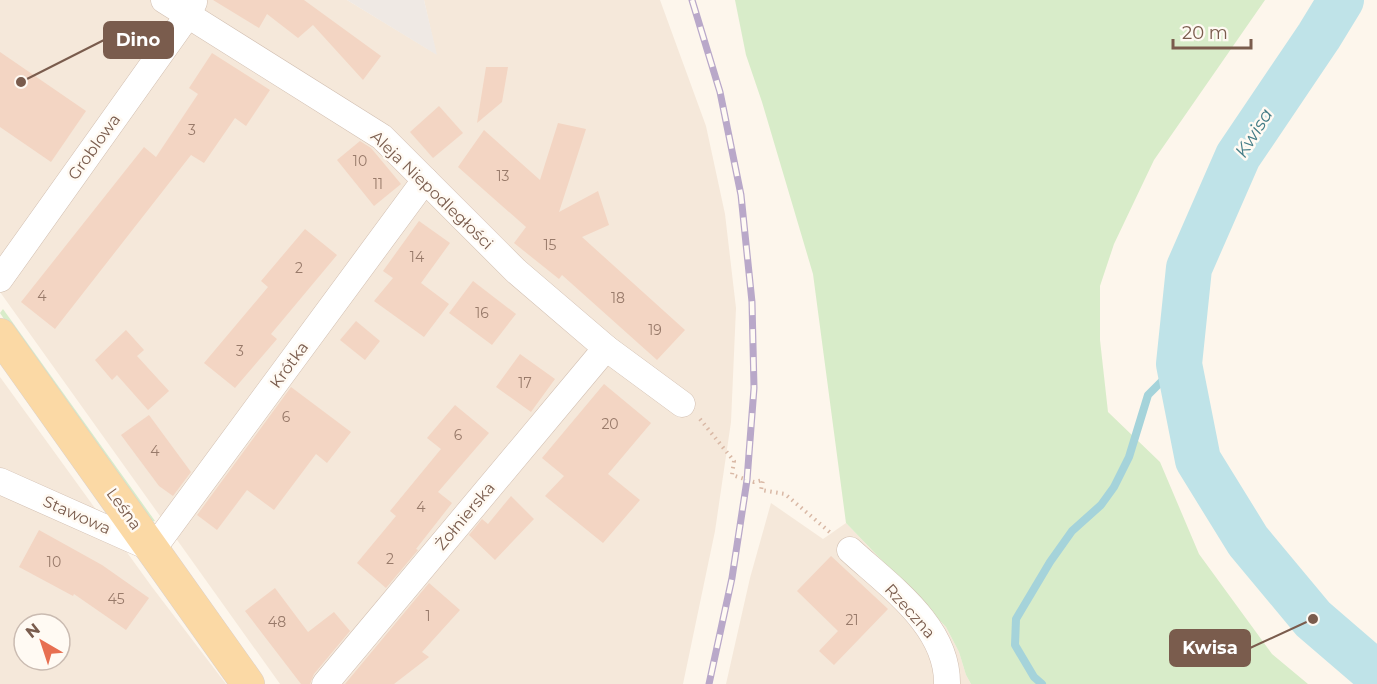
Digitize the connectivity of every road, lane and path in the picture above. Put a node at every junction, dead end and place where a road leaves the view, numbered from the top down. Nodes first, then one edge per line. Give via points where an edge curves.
1 (164, 0) edge
2 (191, 8) edge
3 (425, 180) junction
4 (0, 279) edge
5 (0, 335) edge
6 (606, 348) junction
7 (682, 404) joint
8 (0, 481) edge
9 (153, 549) junction
10 (850, 550) joint
11 (248, 684) edge
12 (324, 684) edge
13 (947, 684) edge

1 - 2 street, Aleja Niepodległości
2 - 3 street, Aleja Niepodległości via 382,137
2 - 4 street, Groblowa
3 - 6 street, Aleja Niepodległości via 516,271
3 - 9 street, Krótka
5 - 9 main road, Leśna
6 - 7 street, Aleja Niepodległości
6 - 12 street, Żołnierska
7 - 10 path via 707,426 735,461 732,475 754,482 763,480 761,490 785,495
8 - 9 street, Stawowa
9 - 11 main road, Leśna
10 - 13 street, Rzeczna via 929,628 944,657

